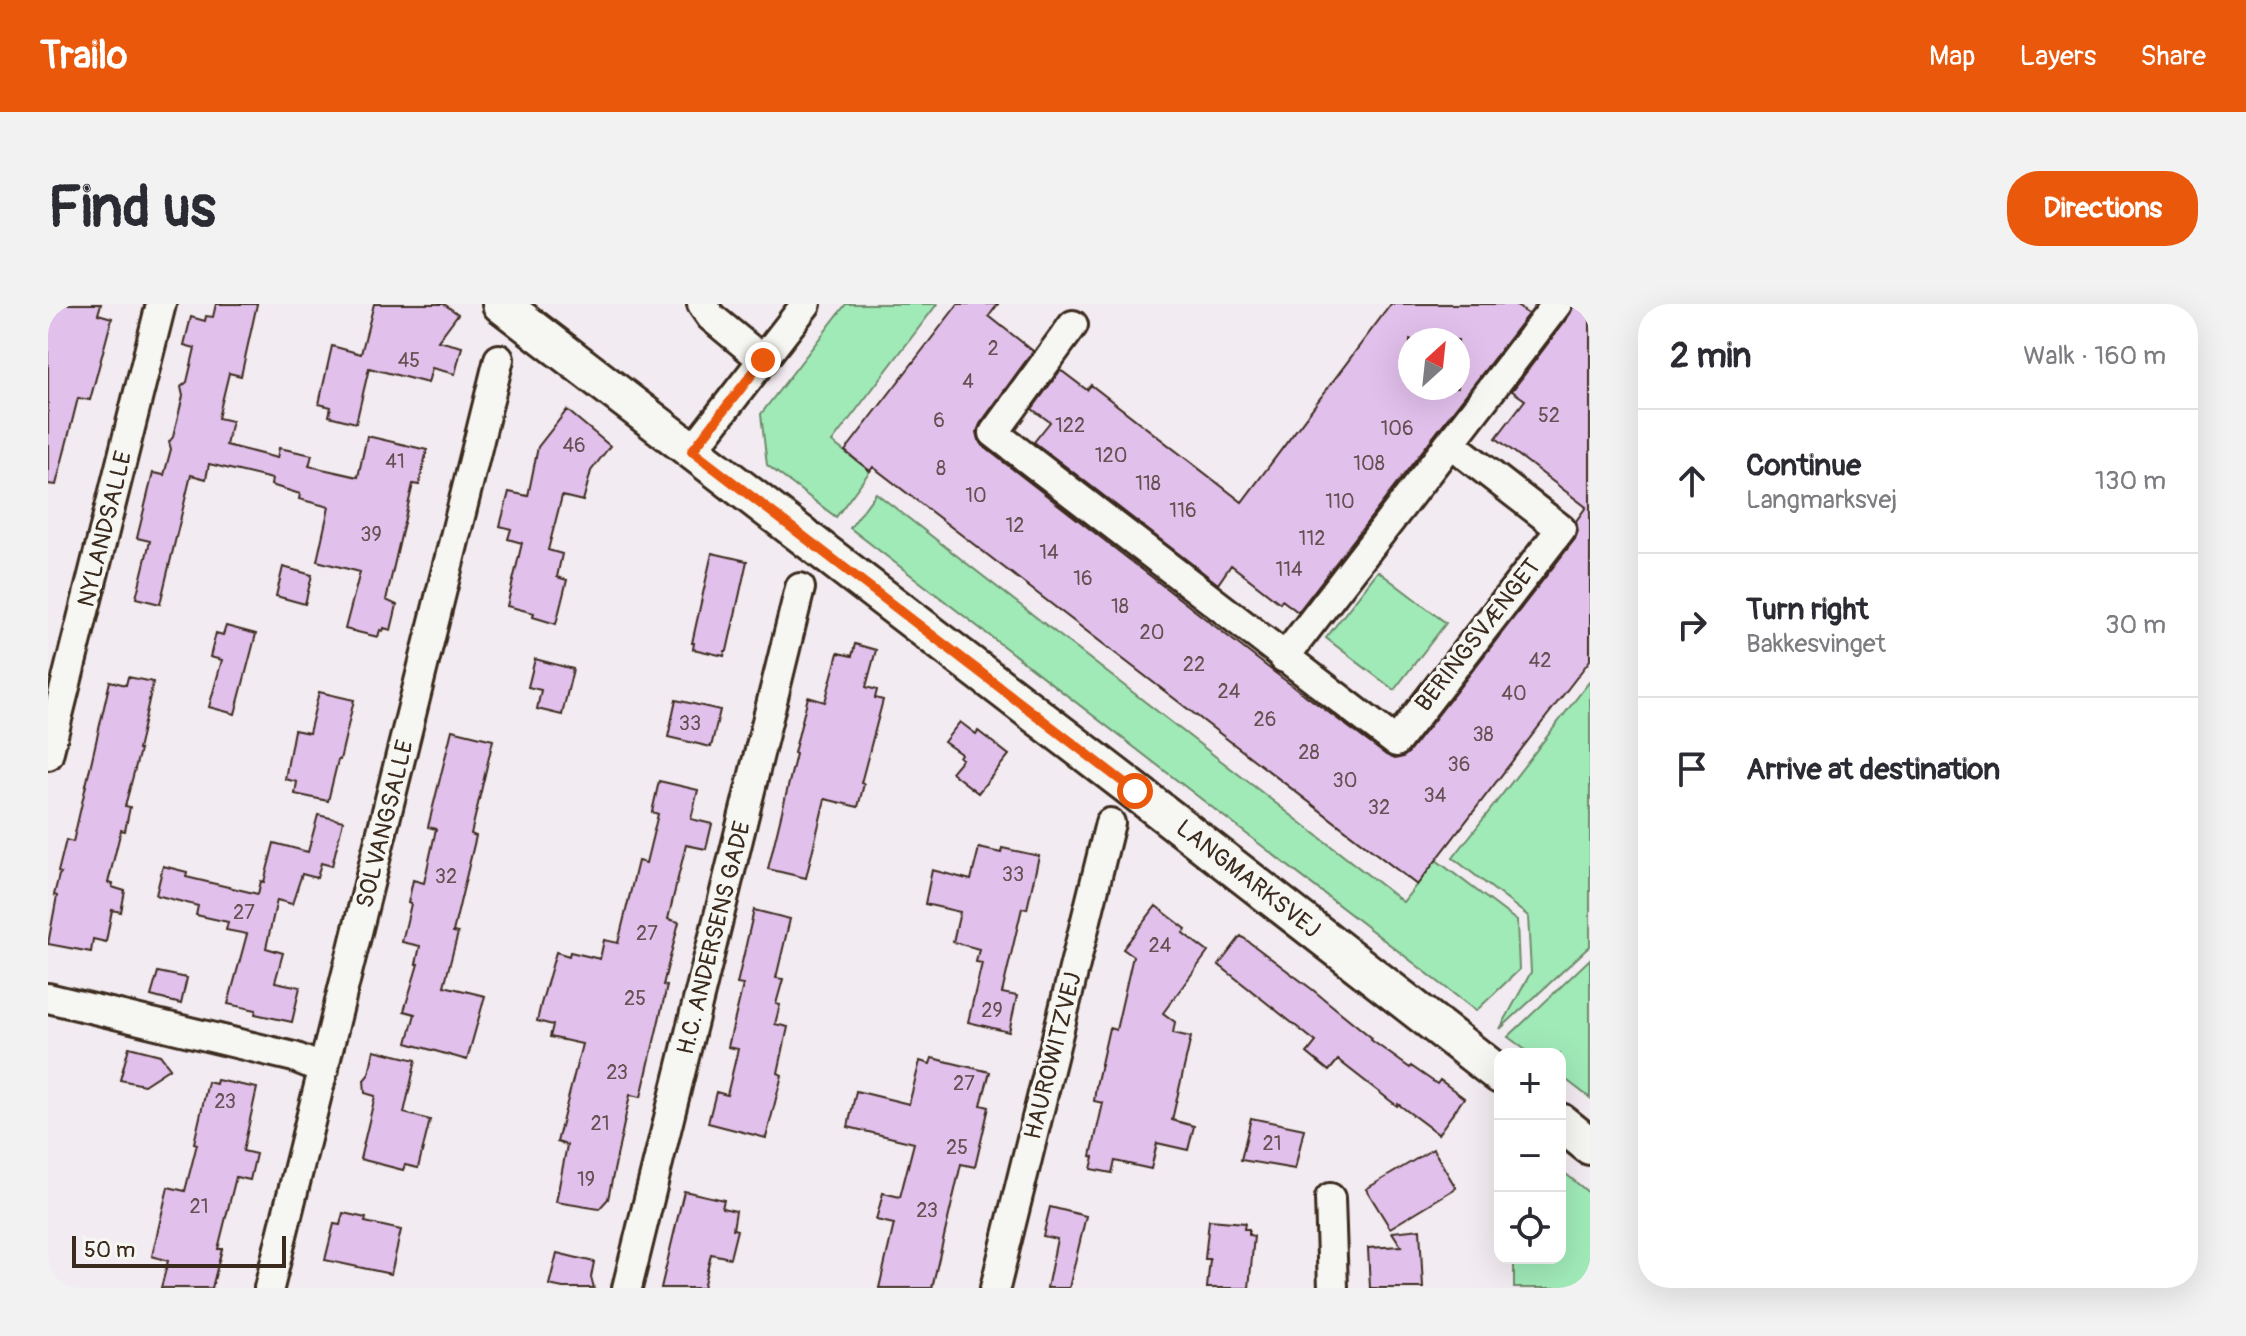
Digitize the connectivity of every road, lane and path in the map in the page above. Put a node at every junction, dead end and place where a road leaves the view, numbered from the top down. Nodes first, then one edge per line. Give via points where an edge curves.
1 (161, 304) edge
2 (501, 304) edge
3 (702, 304) edge
4 (806, 304) edge
5 (1557, 304) edge
6 (1073, 325) dead end
7 (499, 359) dead end
8 (763, 360) junction
9 (1450, 443) junction
10 (692, 451) junction
11 (800, 588) dead end
12 (1284, 658) junction
13 (48, 755) edge
14 (1110, 823) dead end
15 (48, 998) edge
16 (324, 1069) junction
17 (1494, 1070) edge
18 (1566, 1127) edge
19 (1590, 1146) edge
20 (1330, 1198) dead end
21 (269, 1288) edge
22 (627, 1288) edge
23 (995, 1288) edge
24 (1333, 1288) edge

1 - 13 street, NYLANDSALLE
2 - 10 main road, LANGMARKSVEJ
3 - 8 street
4 - 8 street
5 - 9 street
6 - 12 street, BERINGSVÆNGET via 994,433
7 - 16 street, SOLVANGSALLE
8 - 10 street
9 - 12 street
9 - 12 street, BERINGSVÆNGET via 1561,529 1396,742
10 - 17 main road, LANGMARKSVEJ
11 - 22 street, H.C. ANDERSENS GADE
14 - 23 street, HAUROWITZVEJ
15 - 16 street via 294,1057
16 - 21 street, SOLVANGSALLE
18 - 19 main road
20 - 24 street

